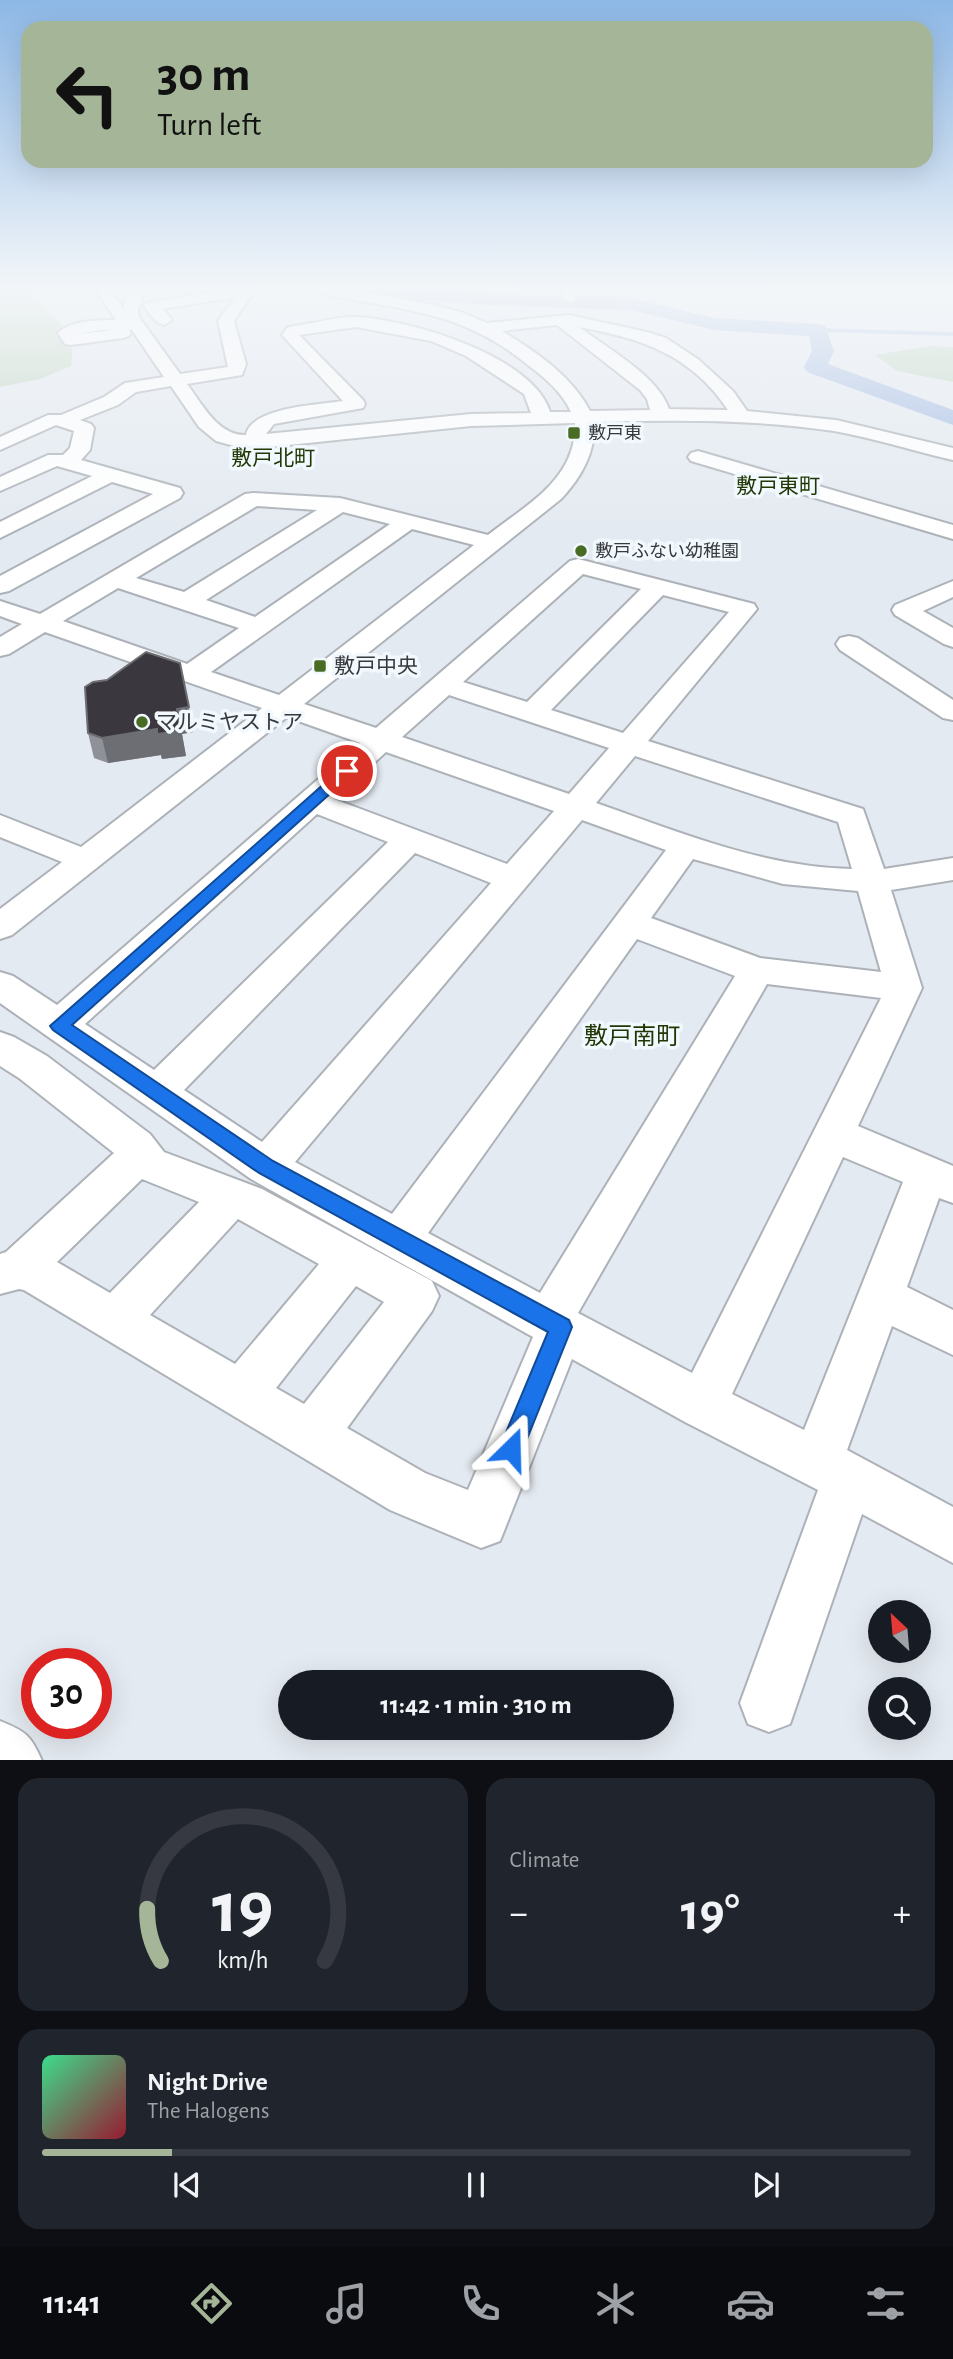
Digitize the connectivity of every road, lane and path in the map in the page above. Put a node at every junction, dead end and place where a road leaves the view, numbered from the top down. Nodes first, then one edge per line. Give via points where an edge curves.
1 (166, 369) edge
2 (236, 369) edge
3 (323, 369) edge
4 (498, 369) edge
5 (543, 369) edge
6 (624, 369) edge
7 (694, 369) edge
8 (175, 380) junction
9 (25, 411) dead end
10 (661, 414) junction
11 (740, 415) junction
12 (542, 417) junction
13 (583, 417) junction
14 (255, 441) junction
15 (0, 444) edge
16 (953, 454) edge
17 (698, 457) dead end
18 (67, 463) junction
19 (110, 475) junction
20 (0, 485) edge
21 (340, 505) junction
22 (408, 522) junction
23 (953, 532) edge
24 (482, 540) dead end
25 (9, 543) edge
26 (50, 559) junction
27 (116, 580) junction
28 (0, 586) edge
29 (657, 587) junction
30 (953, 588) edge
31 (187, 601) junction
32 (953, 604) edge
33 (0, 608) edge
34 (915, 616) junction
35 (42, 623) junction
36 (258, 626) junction
37 (953, 639) edge
38 (849, 644) dead end
39 (0, 648) edge
40 (190, 674) junction
41 (444, 685) junction
42 (947, 701) edge
43 (283, 706) junction
44 (532, 713) junction
45 (381, 740) junction
46 (629, 744) junction
47 (312, 801) junction
48 (575, 807) junction
49 (0, 825) edge
50 (410, 839) junction
51 (686, 846) junction
52 (69, 853) dead end
53 (953, 869) edge
54 (513, 879) junction
55 (871, 879) junction
56 (629, 923) junction
57 (0, 927) edge
58 (757, 970) junction
59 (0, 985) edge
60 (904, 988) junction
61 (59, 1026) junction
62 (0, 1047) edge
63 (157, 1093) junction
64 (833, 1133) junction
65 (141, 1154) junction
66 (940, 1180) edge
67 (249, 1181) junction
68 (399, 1238) junction
69 (350, 1260) junction
70 (9, 1272) edge
71 (880, 1297) junction
72 (115, 1320) junction
73 (555, 1324) junction
74 (953, 1334) edge
75 (241, 1394) junction
76 (702, 1405) junction
77 (311, 1435) junction
78 (832, 1470) junction
79 (953, 1536) edge
80 (769, 1703) dead end
81 (0, 1751) edge
82 (12, 1760) edge

1 - 8 street
2 - 8 street
3 - 14 street via 356,404 268,419 257,429
4 - 12 street via 530,390
5 - 13 street via 574,398
6 - 10 street via 656,398
7 - 11 street via 734,403
8 - 14 street via 214,432 238,441
8 - 18 street via 131,387 111,401 62,421 84,428 80,450
9 - 15 street via 55,419
10 - 11 street
10 - 13 street
11 - 16 street via 836,426
12 - 13 street
12 - 14 street
13 - 43 street via 583,446 568,478 552,494
17 - 23 street
18 - 19 street
18 - 20 street via 55,459
19 - 25 street
19 - 26 street via 172,493
21 - 22 street
21 - 27 street via 253,499
21 - 31 street
22 - 24 street
22 - 36 street
25 - 26 street
26 - 28 street
27 - 31 street
27 - 35 street
29 - 41 street via 578,566
29 - 44 street
29 - 46 street via 745,610
30 - 34 street via 904,610
31 - 36 street
32 - 34 street
33 - 35 street
34 - 37 street
35 - 39 street
35 - 40 street
36 - 40 street
38 - 42 street
40 - 43 street
41 - 44 street
41 - 45 street
43 - 45 street
43 - 57 street
44 - 46 street
45 - 47 street
45 - 48 street
46 - 48 street
46 - 55 street via 852,816
47 - 50 street
47 - 61 street
48 - 51 street
48 - 54 street
49 - 52 street
50 - 54 street
50 - 63 street
51 - 55 street via 768,871
51 - 56 street
53 - 55 street
54 - 67 street
55 - 60 street
56 - 58 street
56 - 68 street
58 - 60 street
58 - 73 street
59 - 61 street
60 - 64 street
61 - 63 street
62 - 65 street
63 - 67 street
64 - 66 street
64 - 76 street
65 - 67 street via 149,1164
65 - 70 street
66 - 71 street
67 - 68 street
67 - 69 street
67 - 72 street
68 - 73 street
69 - 75 street
69 - 77 street via 416,1296
70 - 72 street via 35,1273
71 - 74 street
71 - 78 street
72 - 75 street
73 - 76 street
73 - 77 street via 481,1522 408,1492
75 - 77 street
76 - 78 street
78 - 79 street
78 - 80 street
81 - 82 street

